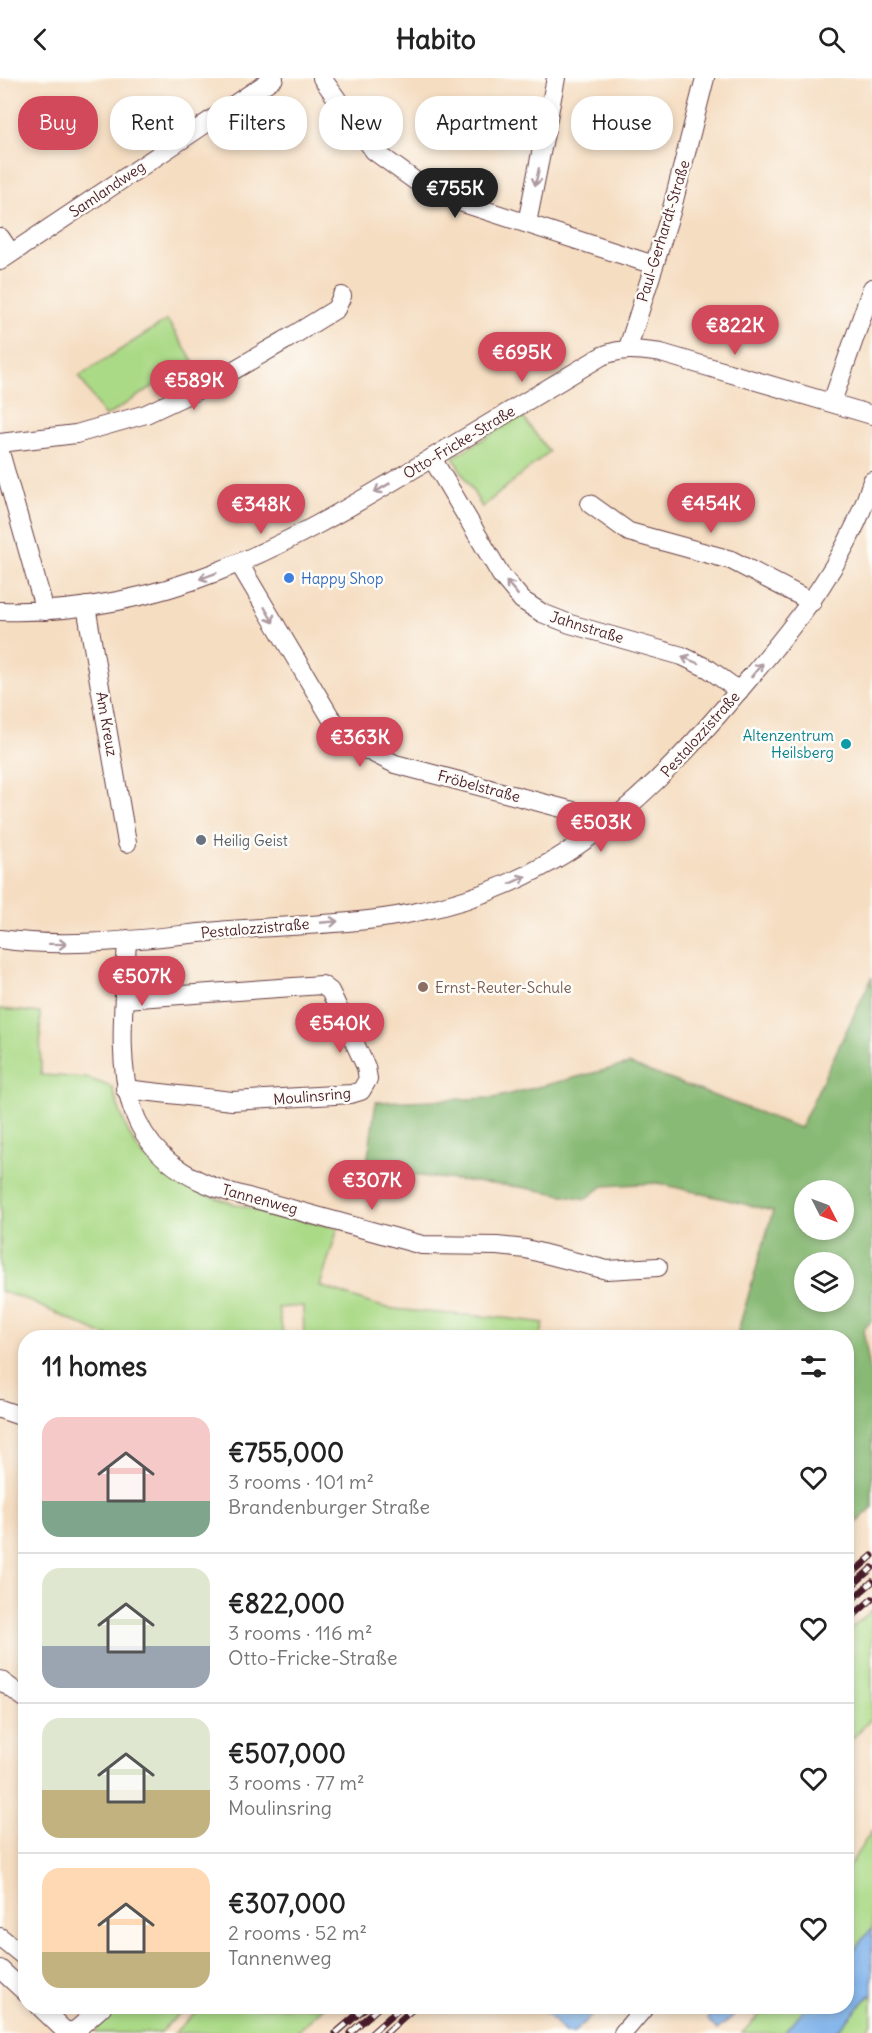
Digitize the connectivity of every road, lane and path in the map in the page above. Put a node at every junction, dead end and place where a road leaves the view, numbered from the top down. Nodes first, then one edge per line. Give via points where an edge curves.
1 (274, 78) edge
2 (322, 78) edge
3 (556, 78) edge
4 (705, 78) edge
5 (527, 223) junction
6 (0, 237) edge
7 (6, 257) edge
8 (654, 265) junction
9 (872, 288) edge
10 (342, 296) dead end
11 (628, 348) junction
12 (832, 402) junction
13 (872, 415) edge
14 (0, 443) edge
15 (0, 452) edge
16 (432, 458) junction
17 (872, 481) edge
18 (590, 504) dead end
19 (240, 565) junction
20 (812, 602) junction
21 (86, 606) junction
22 (0, 611) edge
23 (45, 611) junction
24 (739, 691) junction
25 (598, 832) junction
26 (127, 843) dead end
27 (0, 939) edge
28 (127, 939) junction
29 (124, 999) junction
30 (125, 1089) junction
31 (658, 1267) dead end
32 (0, 1409) edge
33 (18, 1415) edge
34 (0, 1680) edge
35 (18, 1693) edge
36 (0, 1936) edge
37 (18, 1951) edge
38 (0, 1969) edge
39 (18, 1986) edge
40 (47, 2014) edge
41 (88, 2014) edge
42 (639, 2014) edge
43 (77, 2031) edge
44 (622, 2033) edge

1 - 7 street, Samlandweg
2 - 5 street via 370,147 405,175 442,195
3 -> 5 street
4 - 8 street, Paul-Gerhardt-Straße
5 - 8 street
6 - 7 street
8 - 11 street, Paul-Gerhardt-Straße
9 - 12 street
10 - 14 street via 336,309 293,336 210,384 146,414 76,434
11 - 12 street, Otto-Fricke-Straße via 661,353
11 - 16 street, Otto-Fricke-Straße via 602,356
12 - 13 street, Otto-Fricke-Straße
15 - 23 street
16 -> 19 street, Otto-Fricke-Straße via 330,519
24 -> 16 street, Jahnstraße via 696,662 555,618 522,600 501,575
17 - 20 street, Pestalozzistraße via 840,557
18 - 20 street via 628,532 731,560
19 -> 21 street, Otto-Fricke-Straße via 173,588
19 -> 25 street, Fröbelstraße via 321,703 354,742 395,764 573,811
24 -> 20 street, Pestalozzistraße
21 - 23 street, Otto-Fricke-Straße
21 - 26 street, Am Kreuz
22 - 23 street, Otto-Fricke-Straße
24 - 25 street, Pestalozzistraße via 656,783
28 -> 25 street, Pestalozzistraße via 388,917 428,910 518,880 561,858
27 -> 28 street, Pestalozzistraße via 74,944
28 - 29 street, Tannenweg
29 - 30 street, Tannenweg
29 - 30 street, Moulinsring via 322,985 330,991 368,1079 361,1090 351,1094 246,1101
30 - 31 street, Tannenweg via 140,1126 154,1147 208,1185 422,1245 526,1249 607,1270
32 - 33 street
34 - 35 street
36 - 37 street
38 - 39 street
40 - 43 street via 66,2032
41 - 43 street
42 - 44 street

